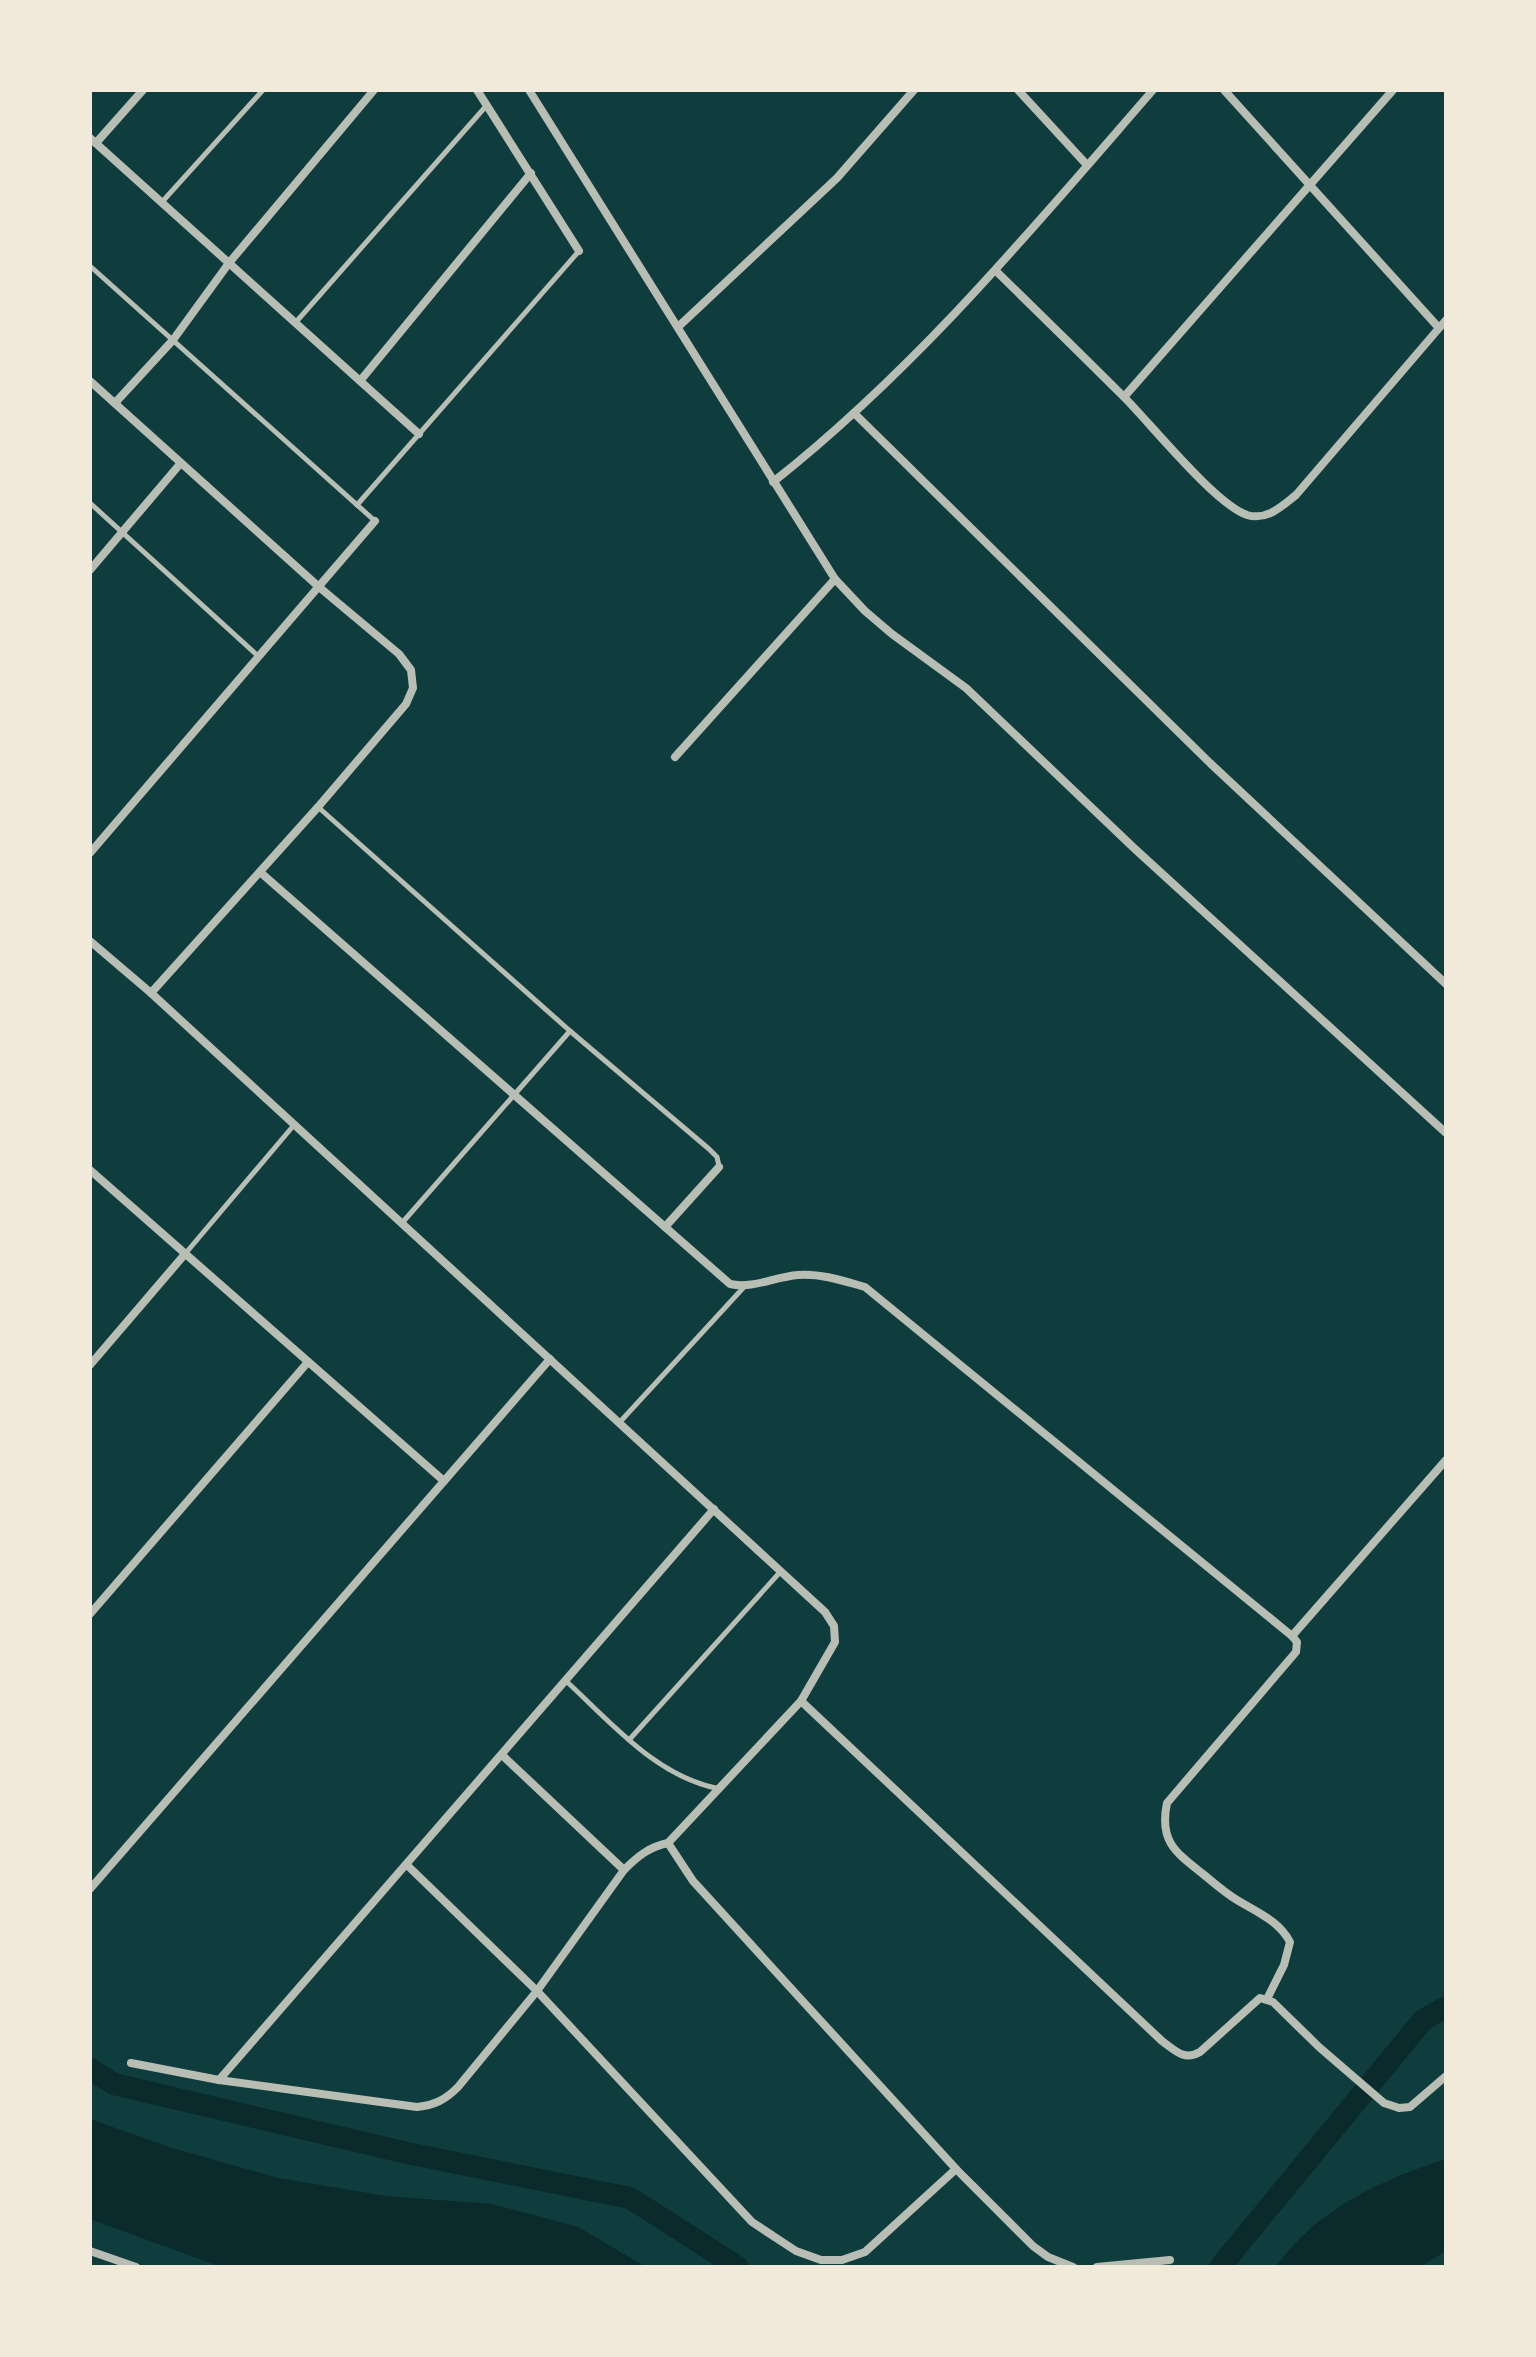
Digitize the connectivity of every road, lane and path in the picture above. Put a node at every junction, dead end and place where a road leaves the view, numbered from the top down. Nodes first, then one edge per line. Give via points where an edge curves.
1 (143, 90) edge
2 (263, 90) edge
3 (374, 90) edge
4 (477, 90) edge
5 (529, 90) edge
6 (914, 90) edge
7 (1018, 90) edge
8 (1153, 90) edge
9 (1224, 90) edge
10 (1393, 90) edge
11 (487, 105) junction
12 (93, 141) edge
13 (1087, 165) junction
14 (531, 173) junction
15 (1310, 186) junction
16 (161, 203) junction
17 (579, 251) joint
18 (229, 263) junction
19 (90, 266) edge
20 (996, 271) junction
21 (1446, 320) edge
22 (295, 323) junction
23 (678, 327) junction
24 (1439, 328) junction
25 (173, 340) junction
26 (90, 381) edge
27 (360, 381) junction
28 (1124, 397) junction
29 (115, 403) junction
30 (854, 413) junction
31 (419, 434) junction
32 (180, 464) junction
33 (773, 482) junction
34 (90, 503) edge
35 (357, 505) junction
36 (375, 521) joint
37 (121, 531) junction
38 (90, 570) edge
39 (835, 579) junction
40 (319, 587) junction
41 (259, 657) junction
42 (675, 757) dead end
43 (318, 807) junction
44 (90, 853) edge
45 (260, 872) junction
46 (90, 941) edge
47 (1446, 984) edge
48 (151, 993) junction
49 (570, 1031) junction
50 (514, 1094) junction
51 (294, 1125) junction
52 (1446, 1133) edge
53 (719, 1167) joint
54 (90, 1170) edge
55 (402, 1223) junction
56 (665, 1227) junction
57 (185, 1254) junction
58 (744, 1287) junction
59 (550, 1359) junction
60 (308, 1362) junction
61 (90, 1365) edge
62 (619, 1423) junction
63 (1446, 1460) edge
64 (444, 1481) junction
65 (714, 1509) junction
66 (781, 1571) junction
67 (90, 1614) edge
68 (1292, 1636) junction
69 (566, 1681) junction
70 (801, 1701) junction
71 (629, 1740) junction
72 (502, 1755) junction
73 (720, 1789) junction
74 (668, 1843) junction
75 (407, 1865) junction
76 (624, 1870) junction
77 (90, 1889) edge
78 (537, 1991) junction
79 (1267, 1999) junction
80 (131, 2063) dead end
81 (1446, 2076) edge
82 (219, 2080) junction
83 (956, 2169) junction
84 (90, 2251) edge
85 (1170, 2260) dead end
86 (136, 2267) edge
87 (1073, 2267) edge
88 (1097, 2267) edge

1 - 12 street
2 - 16 lane
3 - 18 street
4 - 11 street
5 - 23 street
6 - 23 street via 837,178
7 - 13 street
8 - 13 street
9 - 15 street
10 - 15 street
11 - 14 street
11 - 22 lane
12 - 16 street
13 - 20 street
14 - 17 street
14 - 27 street
15 - 24 street
15 - 28 street
16 - 18 street
17 - 31 lane
18 - 22 street
18 - 25 street
19 - 25 lane
20 - 28 street
20 - 30 street
21 - 24 street
22 - 27 street
23 - 33 street
24 - 28 street via 1296,495 1264,516 1249,515 1219,496
25 - 29 street
25 - 35 lane
26 - 29 street
27 - 31 street
29 - 32 street
30 - 33 street
30 - 47 street via 1210,763
31 - 35 lane
32 - 37 street
32 - 40 street
33 - 39 street
34 - 37 lane
35 - 36 lane
36 - 40 street
37 - 38 street
37 - 41 lane
39 - 42 street
39 - 52 street via 892,634 966,688
40 - 41 street
40 - 43 street via 399,654 411,670 413,688 406,704
41 - 44 street
43 - 45 street
43 - 49 lane
45 - 48 street
45 - 50 street
46 - 48 street
48 - 51 street
49 - 50 lane
49 - 53 lane via 709,1149
50 - 55 lane
50 - 56 street
51 - 55 street
51 - 57 lane
53 - 56 street
54 - 57 street
55 - 59 street
56 - 58 street via 730,1284
57 - 60 street
57 - 61 street
58 - 62 lane
58 - 68 street via 800,1275 865,1287
59 - 62 street
59 - 64 street
60 - 64 street
60 - 67 street
62 - 65 street
63 - 68 street
64 - 77 street
65 - 66 street
65 - 69 street
66 - 70 street via 834,1626 835,1642
66 - 71 lane
68 - 79 street via 1296,1652 1167,1803 1163,1820 1175,1852 1284,1931 1290,1942
69 - 71 lane
69 - 72 street
70 - 73 street
70 - 79 street via 1183,2056 1200,2052 1253,2003
71 - 73 lane via 674,1774
72 - 75 street
72 - 76 street
73 - 74 street
74 - 76 street via 654,1846
74 - 83 street via 693,1881
75 - 78 street
75 - 82 street
76 - 78 street
78 - 82 street via 458,2087 432,2105
78 - 83 street via 752,2222 796,2251 821,2260 865,2252
79 - 81 street via 1384,2103 1410,2107
80 - 82 street
83 - 87 street via 1033,2246
84 - 86 street
85 - 88 street

